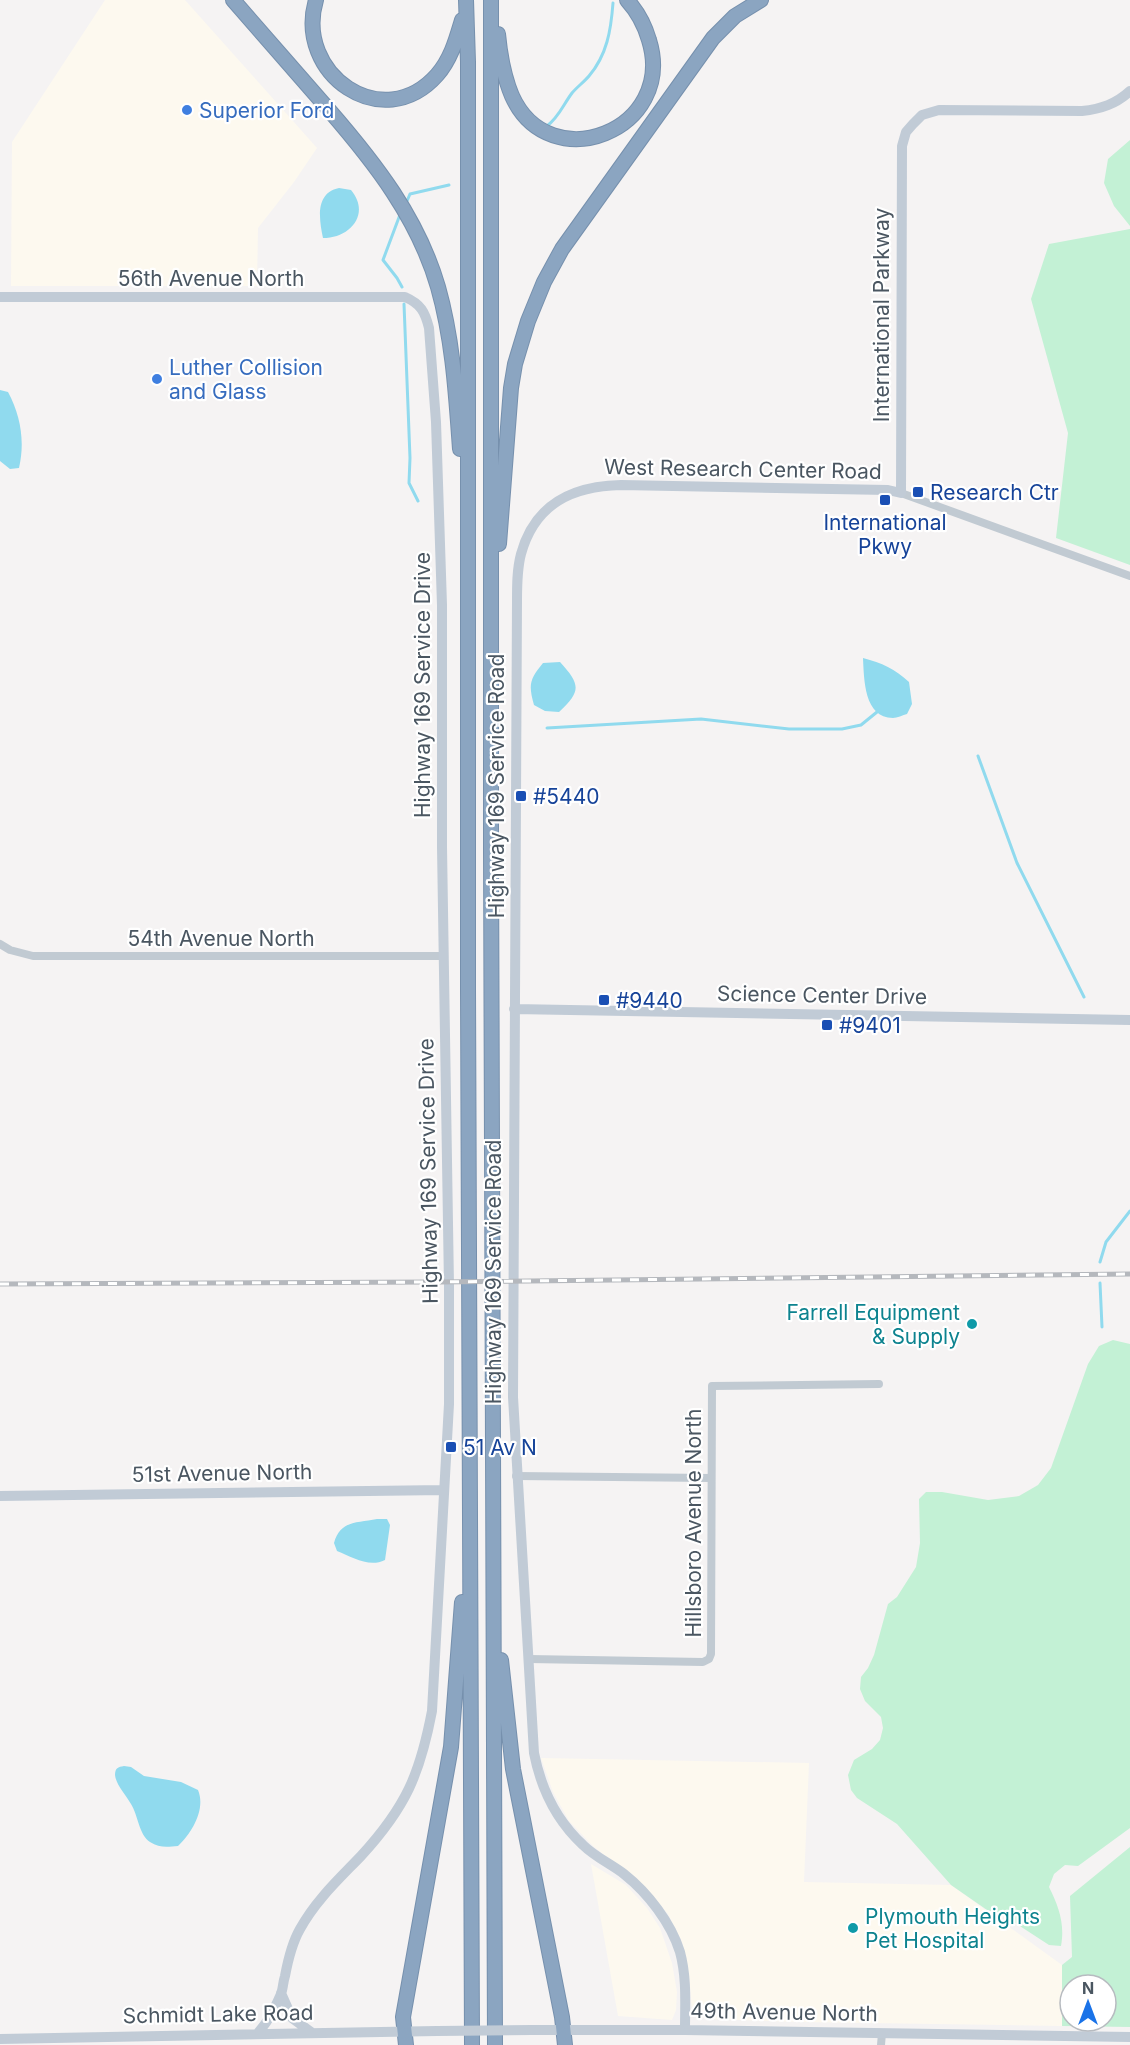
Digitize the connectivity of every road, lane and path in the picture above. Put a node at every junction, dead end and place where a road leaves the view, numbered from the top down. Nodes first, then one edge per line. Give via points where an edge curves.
1 (233, 0) edge
2 (316, 0) edge
3 (492, 0) edge
4 (627, 0) edge
5 (761, 0) edge
6 (465, 5) edge
7 (1130, 91) edge
8 (0, 297) edge
9 (419, 305) joint
10 (585, 489) joint
11 (901, 493) junction
12 (468, 572) junction
13 (1130, 576) edge
14 (491, 609) junction
15 (0, 944) edge
16 (444, 956) junction
17 (514, 1009) junction
18 (1130, 1020) edge
19 (879, 1384) dead end
20 (516, 1476) junction
21 (711, 1478) junction
22 (444, 1490) junction
23 (0, 1496) edge
24 (470, 1547) junction
25 (493, 1577) junction
26 (529, 1659) junction
27 (281, 1994) junction
28 (564, 2030) junction
29 (685, 2030) junction
30 (404, 2031) junction
31 (437, 2031) joint
32 (311, 2032) junction
33 (258, 2033) junction
34 (882, 2033) junction
35 (1130, 2037) edge
36 (0, 2039) edge
37 (1012, 2040) edge
38 (406, 2045) edge
39 (472, 2045) edge
40 (495, 2045) edge
41 (565, 2045) edge
42 (881, 2045) edge

1 - 12 highway via 372,160 406,212 426,254 438,286 451,345
2 - 6 highway via 313,36 324,64 349,90 381,99 406,95 436,76 454,46
3 - 4 highway via 506,79 519,107 544,130 577,139 618,128 636,113 652,84 652,48
3 - 14 highway
5 - 14 highway via 735,16 713,38 568,238 536,300 519,348 511,388 499,555
6 - 12 highway
7 - 11 street, International Parkway via 1113,104 1090,110 939,110 922,116 906,132 902,146 901,215
8 - 9 street, 56th Avenue North via 405,297
9 - 16 street, Highway 169 Service Drive via 429,328 436,422 442,605
10 - 11 street, West Research Center Road via 621,485
10 - 17 street, Highway 169 Service Road via 564,496 540,517 528,536 519,565
11 - 13 street
12 - 24 highway
14 - 25 highway
15 - 16 street, 54th Avenue North via 33,957
16 - 22 street, Highway 169 Service Drive via 449,1404
17 - 18 street, Science Center Drive
17 - 20 street, Highway 169 Service Road
19 - 21 street, Hillsboro Avenue North via 712,1386
20 - 21 street
20 - 26 street, Highway 169 Service Road
21 - 26 street, Hillsboro Avenue North via 709,1659
22 - 23 street, 51st Avenue North
22 - 27 street, Highway 169 Service Drive via 432,1711 426,1745 393,1818 309,1912 290,1952
24 - 30 highway via 463,1585 451,1747 403,2017
24 - 39 highway
25 - 28 highway via 513,1769
25 - 40 highway
26 - 29 street, Highway 169 Service Road via 534,1753 544,1792 573,1834 593,1854 634,1882 661,1916 682,1963
27 - 32 street via 292,2018
27 - 33 street, Highway 169 Service Drive via 272,2016
28 - 29 street, 49th Avenue North
28 - 31 street, 49th Avenue North, bridge
28 - 41 highway
29 - 34 street, 49th Avenue North
30 - 31 street, Schmidt Lake Road
30 - 32 street, Schmidt Lake Road
30 - 38 highway
32 - 33 street, Schmidt Lake Road
33 - 36 street, Schmidt Lake Road
34 - 37 street, 49th Avenue North
34 - 42 street
35 - 37 street, 49th Avenue North

